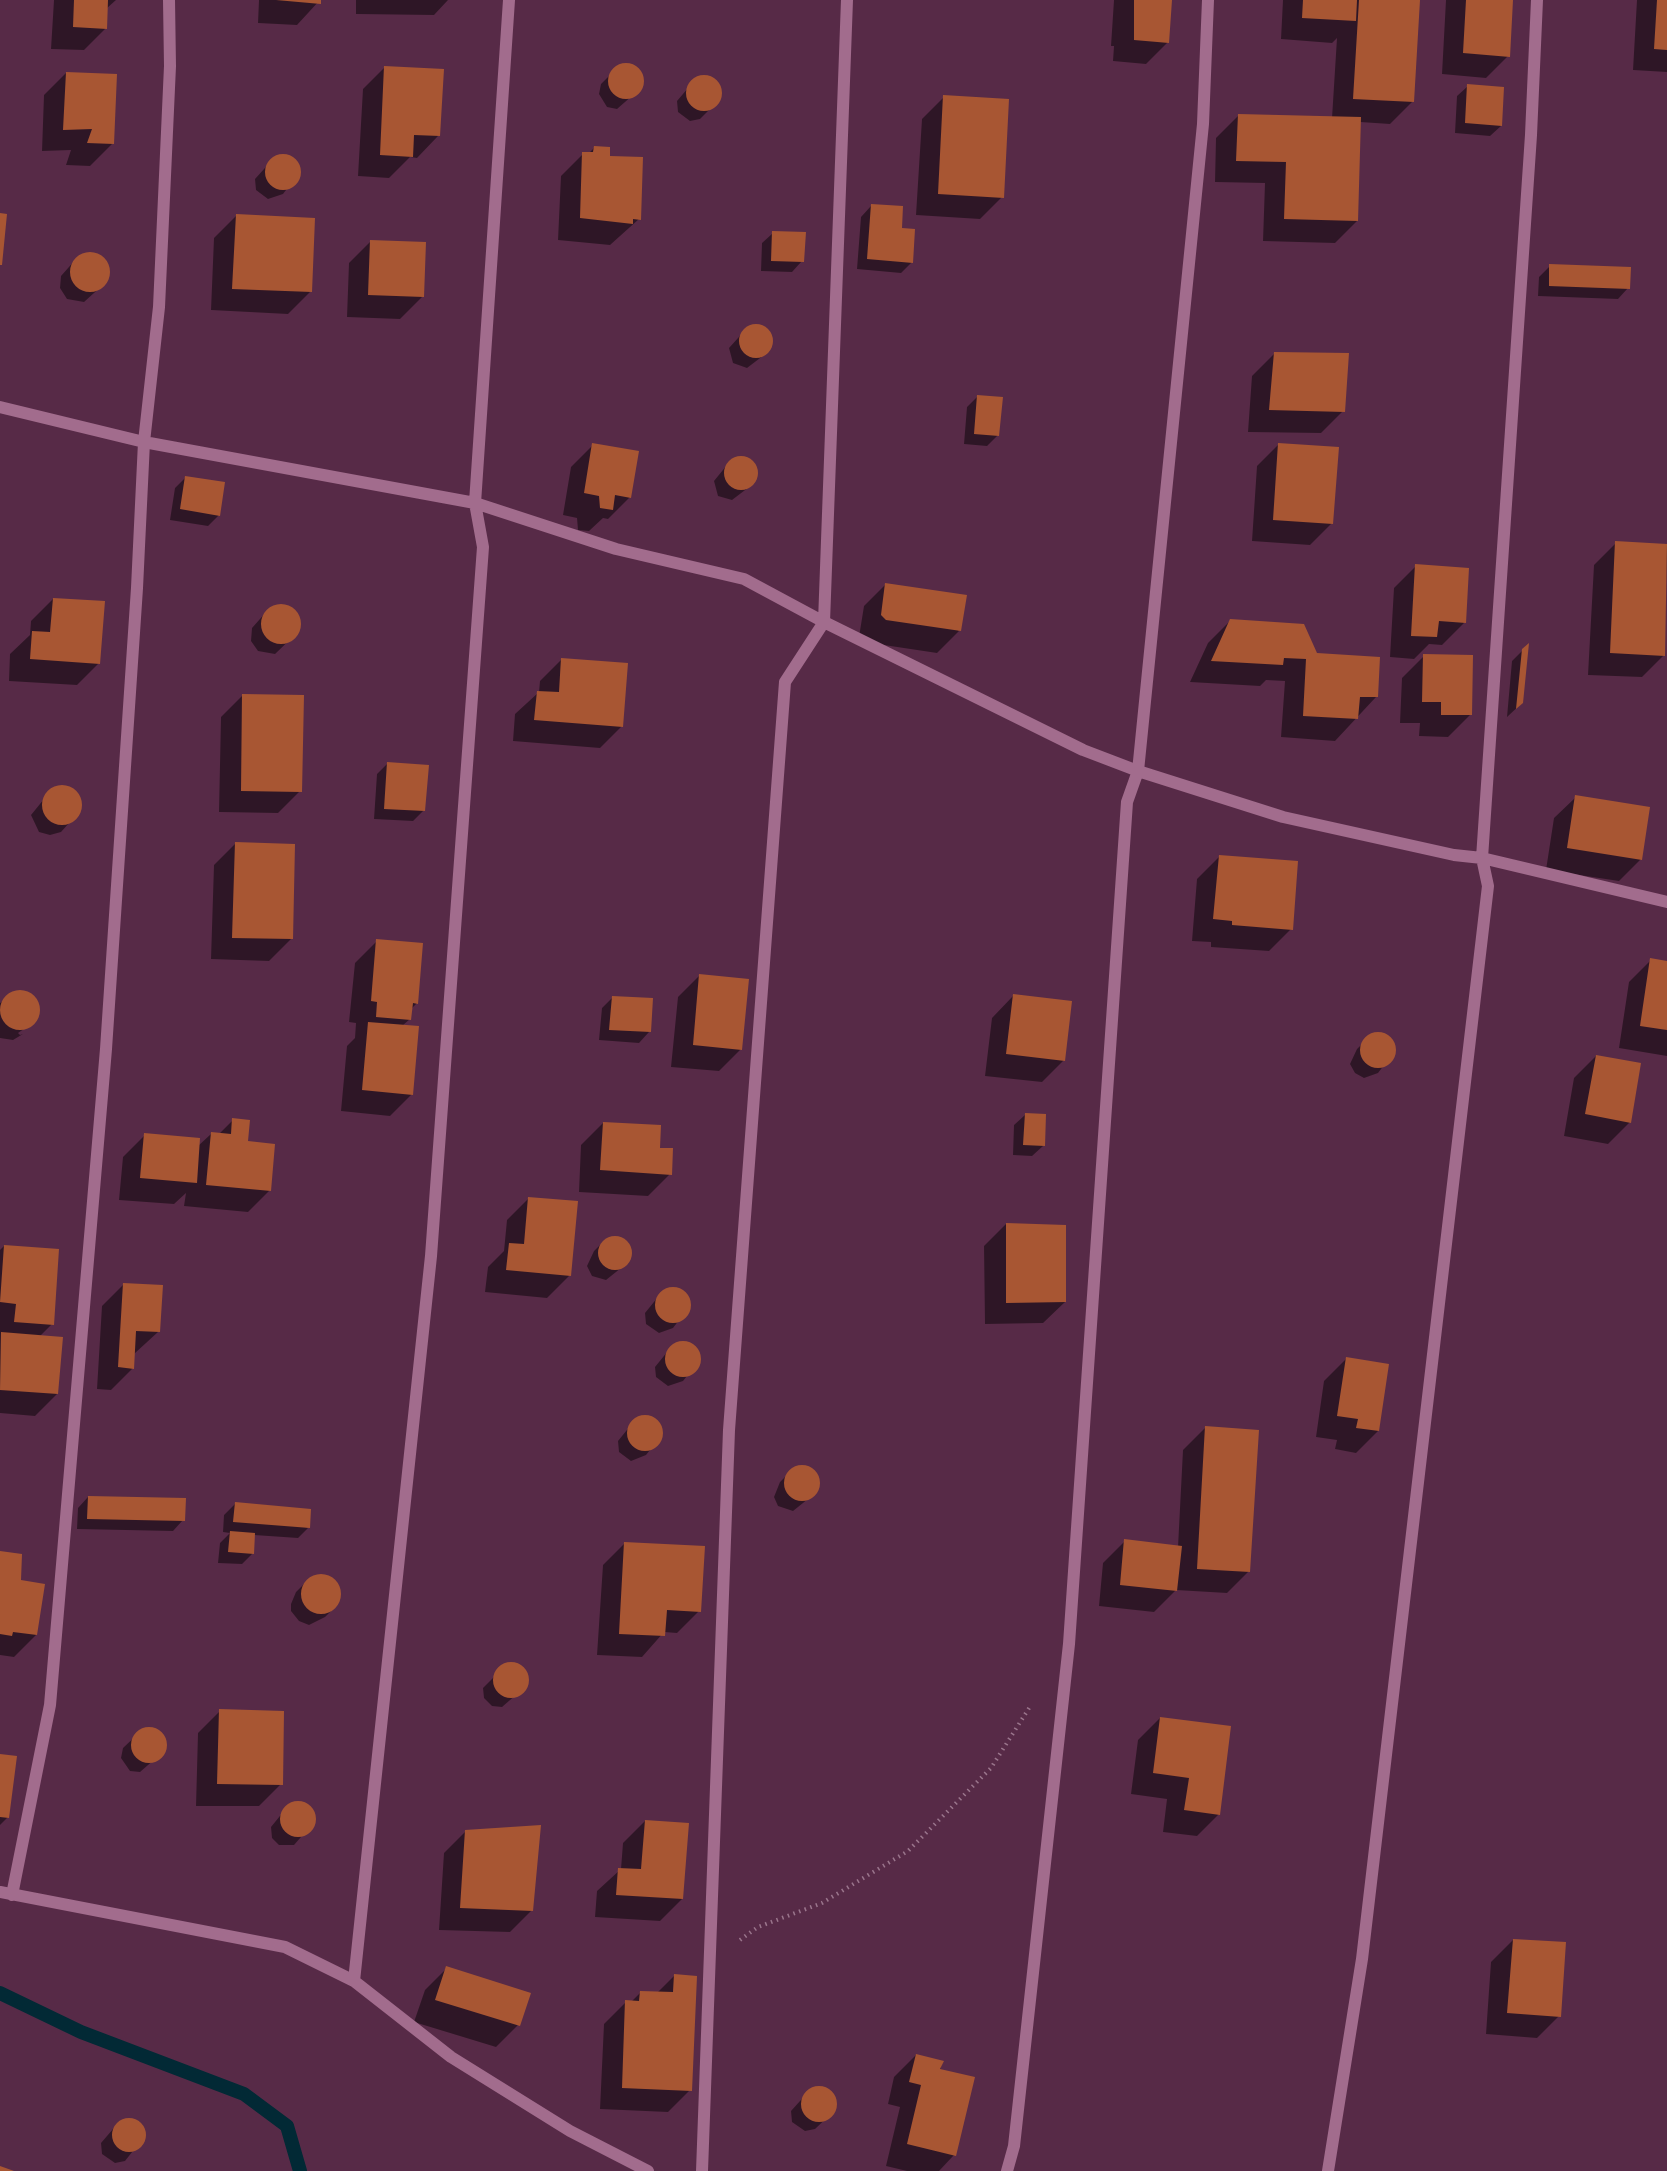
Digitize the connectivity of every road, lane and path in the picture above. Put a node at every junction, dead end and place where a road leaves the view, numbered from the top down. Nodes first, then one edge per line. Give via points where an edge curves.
1 (168, 0) edge
2 (509, 0) edge
3 (848, 0) edge
4 (1208, 0) edge
5 (1538, 0) edge
6 (0, 407) edge
7 (144, 442) junction
8 (476, 503) junction
9 (824, 622) junction
10 (1138, 771) junction
11 (1482, 858) junction
12 (1667, 902) edge
13 (1033, 1701) dead end
14 (6, 1894) edge
15 (710, 1962) junction
16 (354, 1981) junction
17 (648, 2171) edge
18 (702, 2171) edge
19 (1007, 2171) edge
20 (1328, 2171) edge

1 - 7 street via 170,66 159,307
2 - 8 street
3 - 9 street
4 - 10 street via 1203,123
5 - 11 street
6 - 7 street
7 - 8 street
7 - 14 street via 107,1038 50,1705
8 - 9 street via 616,549 744,579
8 - 16 street via 483,547 431,1256
9 - 10 street via 1083,750
9 - 15 street via 785,682 729,1430
10 - 11 street via 1283,817
10 - 19 street via 1127,802 1070,1644 1014,2146
11 - 12 street
11 - 20 street via 1488,886 1486,909 1362,1959
13 - 15 path via 991,1768 908,1851 822,1903 758,1927
14 - 16 street via 285,1947
15 - 18 street
16 - 17 street via 451,2057 570,2131

